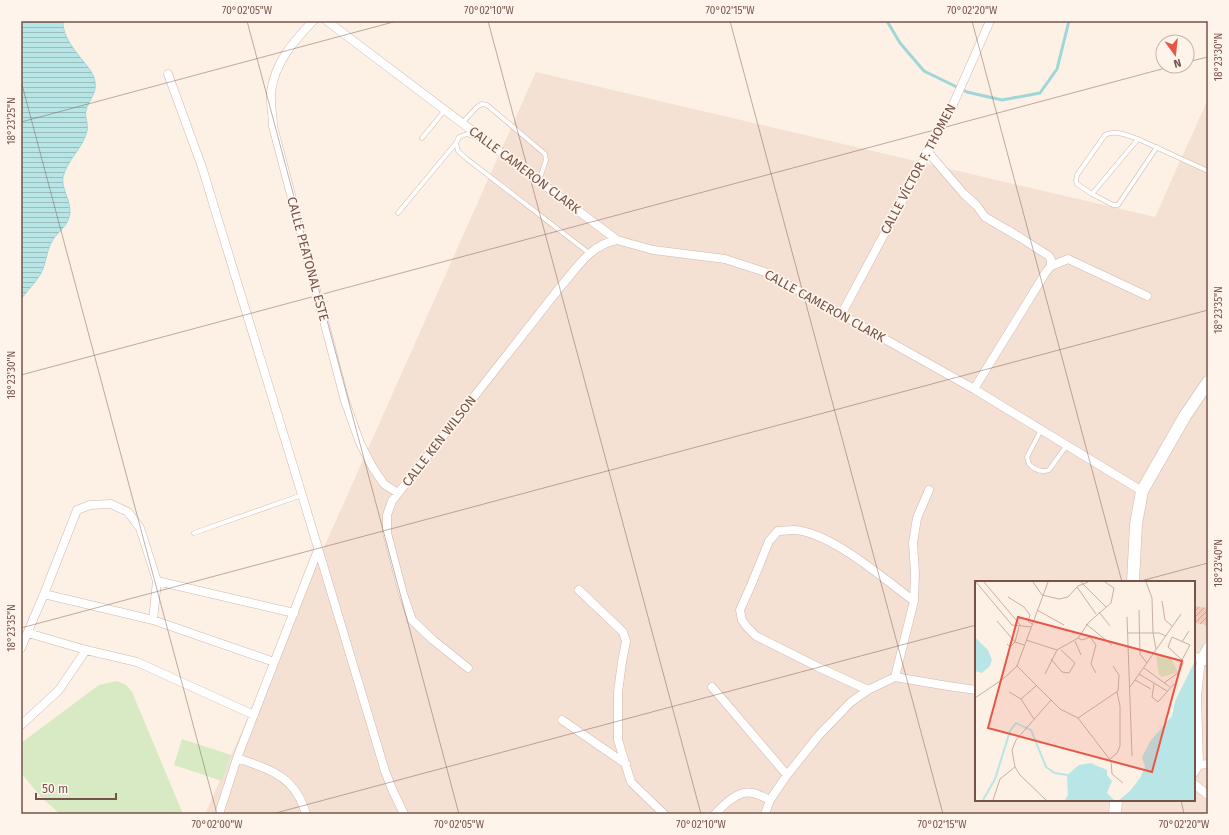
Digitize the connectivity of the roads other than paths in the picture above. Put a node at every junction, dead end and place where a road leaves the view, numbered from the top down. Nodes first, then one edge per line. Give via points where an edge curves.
1 (313, 21) edge
2 (327, 21) edge
3 (990, 21) edge
4 (168, 74) dead end
5 (446, 110) junction
6 (462, 123) junction
7 (422, 138) dead end
8 (1138, 139) junction
9 (486, 141) junction
10 (456, 143) junction
11 (1157, 147) junction
12 (927, 151) junction
13 (1208, 171) edge
14 (539, 181) junction
15 (1092, 194) junction
16 (398, 212) dead end
17 (617, 240) junction
18 (589, 253) junction
19 (1051, 266) junction
20 (1147, 296) dead end
21 (842, 315) junction
22 (1208, 382) edge
23 (974, 388) junction
24 (1041, 430) junction
25 (1067, 445) junction
26 (929, 490) dead end
27 (1142, 491) junction
28 (398, 493) junction
29 (302, 495) junction
30 (194, 533) dead end
31 (318, 550) junction
32 (157, 581) junction
33 (1133, 581) edge
34 (579, 590) dead end
35 (44, 594) junction
36 (914, 601) junction
37 (294, 613) junction
38 (153, 620) junction
39 (28, 633) junction
40 (1208, 646) edge
41 (21, 648) edge
42 (86, 650) junction
43 (1201, 659) edge
44 (274, 662) junction
45 (468, 668) dead end
46 (895, 677) junction
47 (712, 687) dead end
48 (868, 690) junction
49 (975, 690) edge
50 (254, 715) junction
51 (562, 720) dead end
52 (21, 725) edge
53 (237, 758) junction
54 (626, 764) junction
55 (1208, 764) edge
56 (1199, 765) junction
57 (1195, 771) edge
58 (787, 776) junction
59 (1195, 785) edge
60 (1208, 795) edge
61 (770, 800) junction
62 (1116, 801) edge
63 (219, 814) edge
64 (306, 814) edge
65 (404, 814) edge
66 (664, 814) edge
67 (715, 814) edge
68 (765, 814) edge
69 (1116, 814) edge

1 - 28 street, CALLE PEATONAL ESTE via 289,47 277,69 271,93 274,126 346,402 360,443 373,468 384,484
2 - 5 street, CALLE CAMERON CLARK
3 - 12 street, CALLE VÍCTOR F. THOMEN via 952,107
4 - 29 street via 202,168
5 - 6 street, CALLE CAMERON CLARK
5 - 7 lane
6 - 9 street, CALLE CAMERON CLARK
6 - 14 lane via 477,107 487,105 545,154 546,160
8 - 11 lane
8 - 15 lane
8 - 15 lane via 1117,133 1105,135 1077,175 1077,184
9 - 10 lane via 467,134 460,137
9 - 14 street, CALLE CAMERON CLARK
10 - 16 lane
10 - 18 lane via 458,150 467,158
11 - 13 lane
11 - 15 lane via 1118,205
12 - 19 street via 985,217 1049,256
12 - 21 street, CALLE VÍCTOR F. THOMEN
14 - 17 street, CALLE CAMERON CLARK
17 - 18 street, CALLE KEN WILSON via 610,241
17 - 21 street, CALLE CAMERON CLARK via 653,250 725,259 765,272
18 - 28 street, CALLE KEN WILSON
19 - 20 street via 1068,259
19 - 23 street
21 - 23 street, CALLE CAMERON CLARK
22 - 27 main road via 1185,416
23 - 24 street, CALLE CAMERON CLARK
24 - 25 street, CALLE CAMERON CLARK
24 - 25 lane via 1027,456 1028,464 1034,469 1049,470
25 - 27 street, CALLE CAMERON CLARK
26 - 36 street via 917,518 913,543
27 - 33 main road via 1136,524
28 - 45 street, CALLE KEN WILSON via 387,515 387,533 412,620
29 - 30 lane
29 - 31 street
31 - 37 street
31 - 65 street via 385,771
32 - 35 street via 140,528 128,512 110,504 90,505 77,510
32 - 37 street
32 - 38 street
34 - 54 street via 623,632 626,641 618,692 618,740
35 - 38 street
35 - 39 street
36 - 46 street
36 - 48 street via 845,550 817,536 795,530 778,531 769,540 740,610 747,628 756,636
37 - 44 street
38 - 44 street
39 - 41 street
39 - 42 street
40 - 43 street
42 - 50 street via 137,662
42 - 52 street via 59,690
43 - 56 street via 1197,696
44 - 50 street
46 - 48 street
46 - 49 street
47 - 58 street
48 - 58 street via 851,702 819,735
50 - 53 street
51 - 54 street
53 - 63 street
53 - 64 street via 281,776 294,789
54 - 66 street via 631,782
55 - 56 street
56 - 57 street
58 - 61 street
59 - 60 street
61 - 67 street via 753,793 740,793
61 - 68 street
62 - 69 main road

